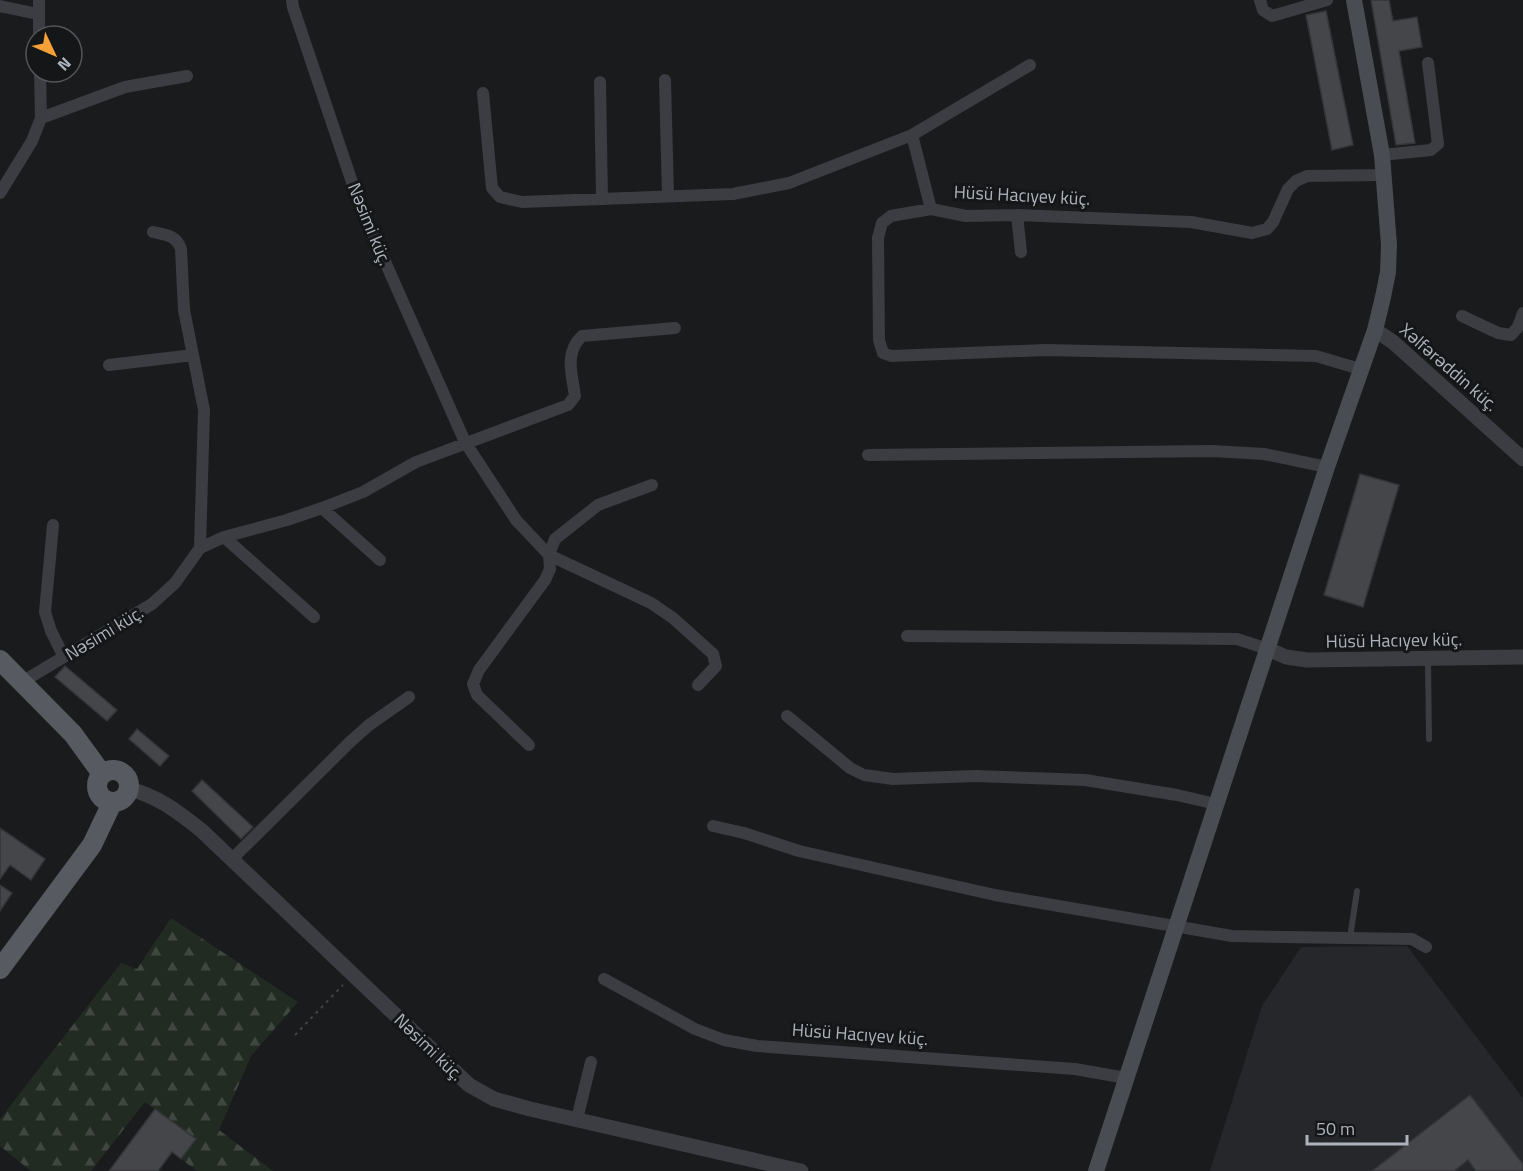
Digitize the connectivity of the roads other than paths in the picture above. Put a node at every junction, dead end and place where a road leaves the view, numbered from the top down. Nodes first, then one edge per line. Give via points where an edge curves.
1 (39, 0) edge
2 (292, 0) edge
3 (1260, 0) edge
4 (1327, 0) edge
5 (1354, 0) edge
6 (0, 6) edge
7 (38, 14) junction
8 (38, 24) edge
9 (1428, 63) dead end
10 (1030, 65) dead end
11 (188, 76) dead end
12 (665, 80) dead end
13 (600, 82) dead end
14 (40, 84) edge
15 (483, 93) dead end
16 (41, 118) junction
17 (912, 135) junction
18 (1382, 155) junction
19 (1384, 175) junction
20 (0, 193) edge
21 (668, 195) junction
22 (602, 198) junction
23 (931, 209) junction
24 (1017, 215) junction
25 (153, 232) dead end
26 (1021, 252) dead end
27 (1523, 313) edge
28 (1462, 316) dead end
29 (675, 328) dead end
30 (1375, 330) junction
31 (193, 355) junction
32 (109, 365) dead end
33 (1360, 369) junction
34 (465, 442) junction
35 (868, 455) dead end
36 (1523, 459) edge
37 (1327, 467) junction
38 (652, 485) dead end
39 (322, 508) junction
40 (53, 525) dead end
41 (224, 537) junction
42 (200, 548) junction
43 (549, 555) junction
44 (380, 560) dead end
45 (314, 617) dead end
46 (906, 636) dead end
47 (1268, 649) junction
48 (64, 657) junction
49 (1523, 657) edge
50 (1428, 659) junction
51 (0, 660) edge
52 (22, 682) junction
53 (698, 685) dead end
54 (409, 697) dead end
55 (787, 716) dead end
56 (1429, 739) dead end
57 (529, 745) dead end
58 (102, 774) junction
59 (129, 789) junction
60 (112, 803) junction
61 (1216, 804) junction
62 (714, 826) dead end
63 (232, 859) junction
64 (1357, 891) dead end
65 (1176, 926) junction
66 (1350, 938) junction
67 (1426, 947) dead end
68 (2, 961) edge
69 (604, 979) dead end
70 (591, 1062) dead end
71 (1126, 1078) junction
72 (577, 1119) junction
73 (801, 1171) edge
74 (1096, 1171) edge

1 - 7 street
2 - 34 street, Nəsimi küç. via 359,203
3 - 4 street via 1263,10 1272,16
5 - 18 main road
6 - 7 street
7 - 8 street
9 - 18 street via 1438,144 1431,150
10 - 17 street
11 - 16 street via 125,87
12 - 21 street
13 - 22 street
14 - 16 street
15 - 22 street via 492,188 500,197 522,202
16 - 20 street via 32,141
17 - 21 street via 789,183 733,194
17 - 23 street
18 - 19 main road
19 - 24 street, Hüsü Hacıyev küç. via 1307,176 1288,189 1267,229 1252,233 1191,222
19 - 30 main road via 1388,272
21 - 22 street
23 - 24 street, Hüsü Hacıyev küç. via 966,216
23 - 33 street, Hüsü Hacıyev küç. via 891,216 882,223 879,340 883,353 891,356 1045,350 1316,356
24 - 26 street
25 - 31 street via 172,236 181,249 184,310
27 - 28 street via 1510,335
29 - 34 street, Nəsimi küç. via 582,336 570,353 575,396 568,405
30 - 33 main road
30 - 36 street, Xəlfərəddin küç.
31 - 32 street
31 - 42 street via 204,410
33 - 37 main road
34 - 39 street, Nəsimi küç.
34 - 43 street, Nəsimi küç. via 516,520
35 - 37 street via 1213,451 1264,454
37 - 47 main road
38 - 43 street via 598,505 555,539
39 - 41 street, Nəsimi küç.
39 - 44 street
40 - 48 street via 45,612
41 - 42 street, Nəsimi küç.
41 - 45 street
42 - 48 street, Nəsimi küç. via 175,583 152,604
43 - 53 street, Nəsimi küç. via 651,603 673,618 713,654 716,666
43 - 57 street via 550,569 545,580 479,670 473,684 477,695
46 - 47 street, Hüsü Hacıyev küç. via 1237,639
47 - 50 street, Hüsü Hacıyev küç. via 1307,660
47 - 61 main road
48 - 52 street, Nəsimi küç.
49 - 50 street, Hüsü Hacıyev küç.
50 - 56 lane
51 - 52 main road
52 - 58 main road via 74,734
54 - 63 street via 350,742
55 - 61 street via 850,768 864,774 893,778 1084,780
58 - 59 main road via 117,771 128,781
58 - 60 main road via 96,788 105,801
59 - 60 main road via 120,801
59 - 63 street, Nəsimi küç. via 167,804
60 - 68 main road via 92,845
61 - 65 main road
62 - 65 street via 799,851 995,895
63 - 72 street, Nəsimi küç. via 469,1085 494,1099
64 - 66 lane
65 - 66 street via 1232,936
65 - 71 main road
66 - 67 street via 1412,939
69 - 71 street, Hüsü Hacıyev küç. via 695,1029 724,1040 757,1046 1075,1069
70 - 72 street
71 - 74 main road
72 - 73 street, Nəsimi küç.

